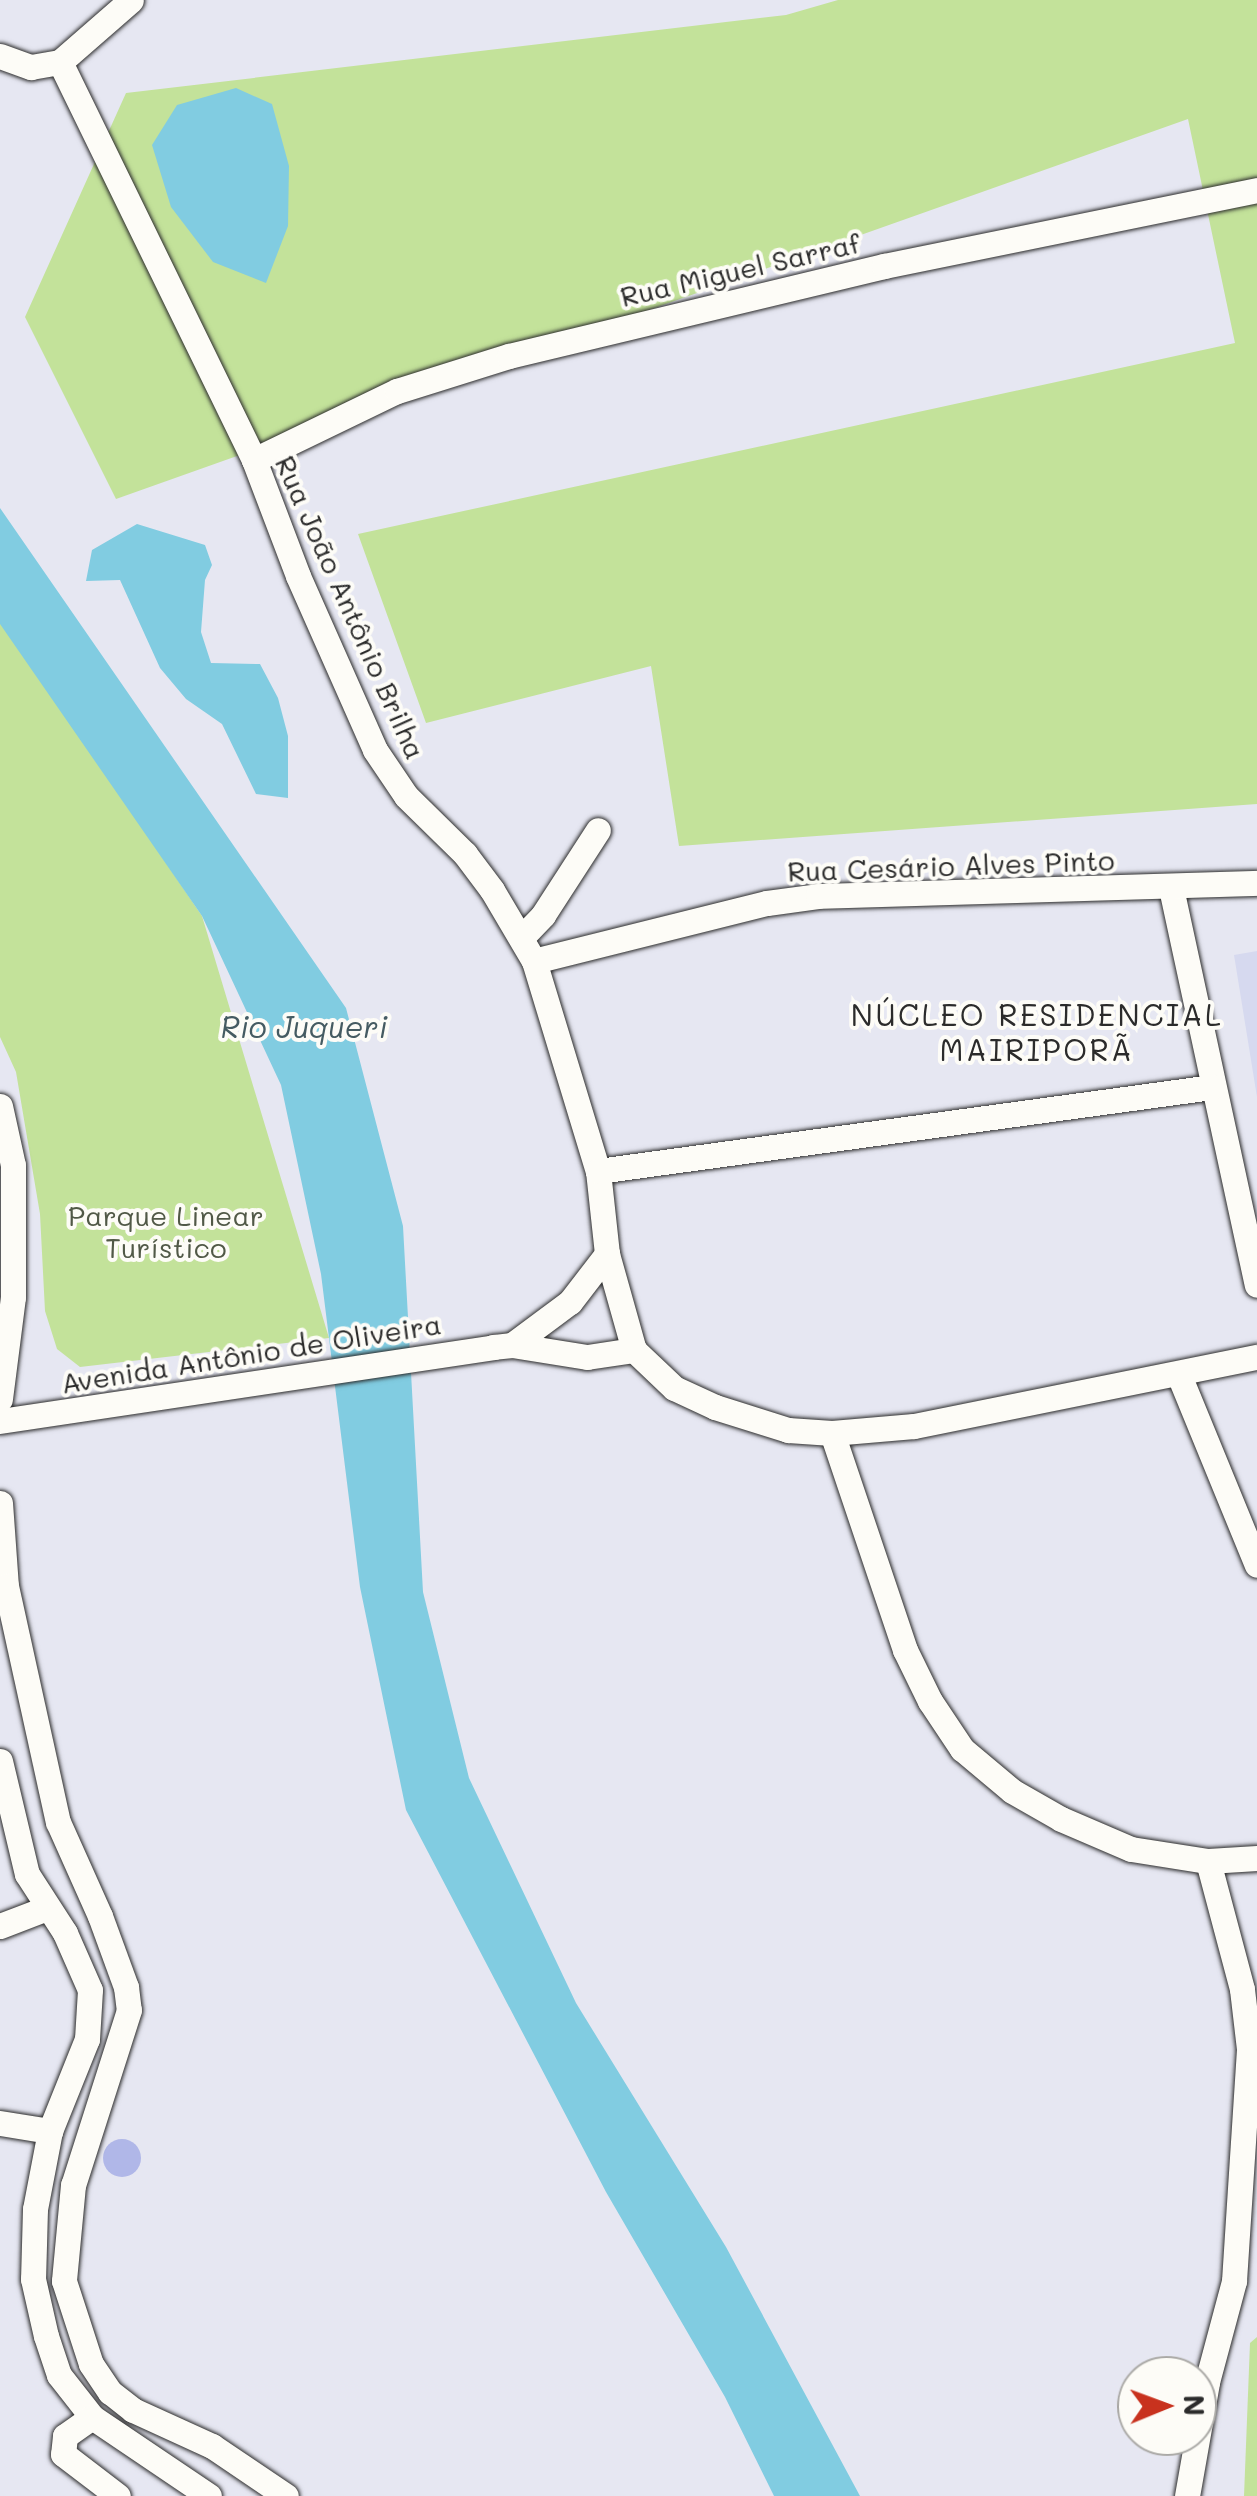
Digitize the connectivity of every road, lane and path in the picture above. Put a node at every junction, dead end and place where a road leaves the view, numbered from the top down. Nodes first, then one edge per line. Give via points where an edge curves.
1 (131, 0) edge
2 (0, 56) edge
3 (60, 62) junction
4 (1257, 190) edge
5 (254, 460) junction
6 (598, 830) dead end
7 (1257, 883) edge
8 (1170, 888) junction
9 (523, 936) junction
10 (534, 961) junction
11 (1212, 1087) junction
12 (0, 1106) edge
13 (598, 1171) junction
14 (1247, 1202) edge
15 (608, 1254) junction
16 (1257, 1285) edge
17 (502, 1346) junction
18 (634, 1350) junction
19 (1257, 1357) edge
20 (1179, 1375) junction
21 (0, 1398) edge
22 (0, 1421) edge
23 (832, 1433) junction
24 (0, 1503) edge
25 (1252, 1534) edge
26 (1, 1561) edge
27 (1257, 1565) edge
28 (0, 1761) edge
29 (1257, 1858) edge
30 (1208, 1861) junction
31 (47, 1908) junction
32 (0, 1926) edge
33 (0, 2122) edge
34 (50, 2131) junction
35 (1246, 2275) edge
36 (92, 2417) junction
37 (118, 2496) edge
38 (209, 2496) edge
39 (286, 2496) edge
40 (1187, 2496) edge

1 - 3 street
2 - 3 street via 31,67
3 - 5 street, Rua João Antônio Brilha
4 - 5 street, Rua Miguel Sarraf via 884,266 508,356 396,392
5 - 9 street, Rua João Antônio Brilha via 298,576 390,776 465,854
6 - 9 street
7 - 8 street, Rua Cesário Alves Pinto
8 - 10 street, Rua Cesário Alves Pinto via 818,896
8 - 11 street
9 - 10 street, Rua João Antônio Brilha
10 - 13 street, Rua João Antônio Brilha
11 - 13 street
11 - 14 street
12 - 21 street via 13,1166 13,1297
13 - 15 street, Rua João Antônio Brilha
14 - 16 street
15 - 17 street, Avenida Antônio de Oliveira via 570,1302
15 - 18 street, Rua João Antônio Brilha
17 - 18 street, Avenida Antônio de Oliveira via 586,1357
17 - 22 street, Avenida Antônio de Oliveira
18 - 23 street via 674,1388 715,1408 788,1430
19 - 20 street
20 - 23 street via 914,1426
20 - 25 street
23 - 30 street via 905,1650 962,1750 1061,1820 1131,1848
24 - 26 street
25 - 27 street
26 - 39 street via 58,1822 100,1916 129,2010 73,2185 64,2281 92,2364 110,2392 212,2446
28 - 31 street via 27,1874
29 - 30 street
30 - 35 street via 1242,1989 1249,2050
31 - 32 street
31 - 34 street via 80,1963 90,2006 88,2039
33 - 34 street
34 - 36 street via 35,2209 33,2279 59,2375
35 - 40 street via 1207,2382
36 - 37 street via 64,2436 63,2454
36 - 38 street

